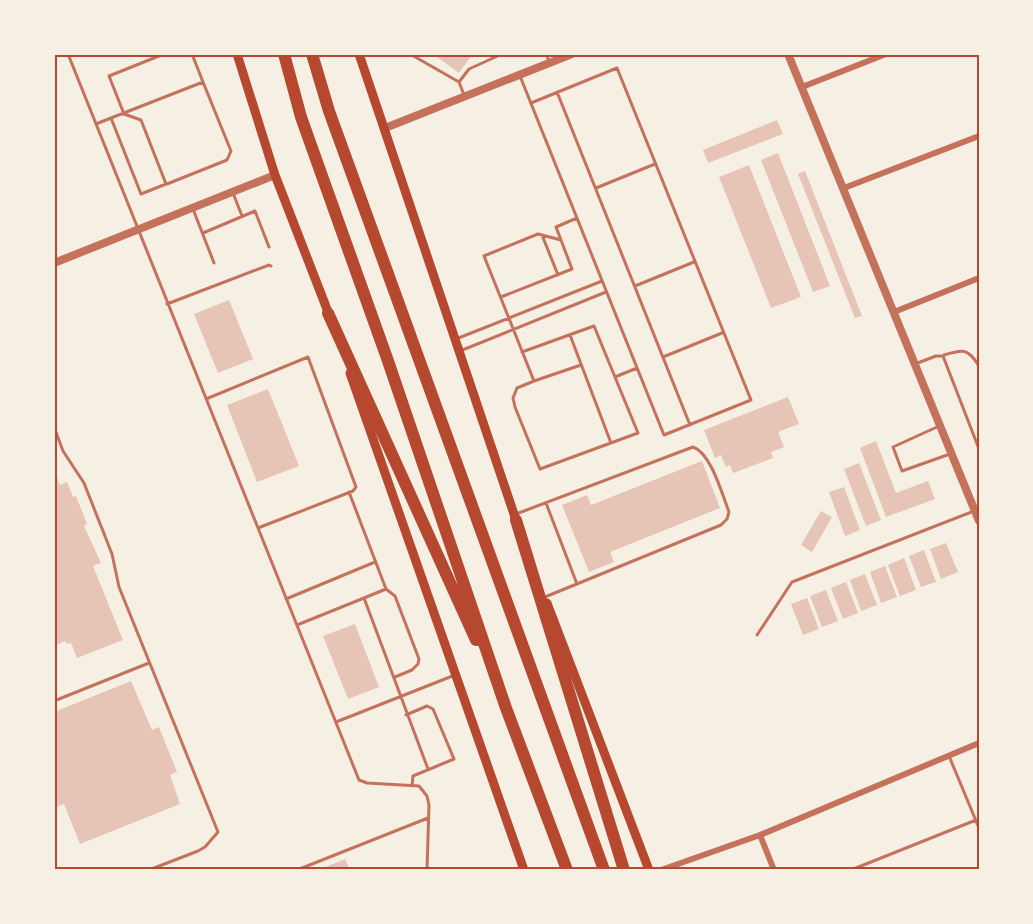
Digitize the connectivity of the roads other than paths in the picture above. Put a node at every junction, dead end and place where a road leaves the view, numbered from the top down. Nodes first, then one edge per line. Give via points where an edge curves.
1 (68, 54) edge
2 (164, 54) edge
3 (192, 54) edge
4 (237, 54) edge
5 (284, 54) edge
6 (312, 54) edge
7 (359, 54) edge
8 (410, 54) edge
9 (502, 54) edge
10 (572, 54) edge
11 (788, 54) edge
12 (886, 54) edge
13 (548, 58) edge
14 (520, 75) junction
15 (203, 82) junction
16 (459, 82) junction
17 (802, 87) junction
18 (557, 92) junction
19 (465, 96) junction
20 (531, 103) junction
21 (124, 114) junction
22 (111, 118) junction
23 (96, 124) junction
24 (385, 128) junction
25 (979, 136) edge
26 (655, 164) junction
27 (275, 175) junction
28 (166, 184) junction
29 (596, 188) junction
30 (844, 188) junction
31 (232, 192) junction
32 (192, 208) junction
33 (242, 216) junction
34 (577, 218) junction
35 (137, 230) junction
36 (202, 233) junction
37 (542, 235) junction
38 (561, 240) junction
39 (269, 247) dead end
40 (694, 262) junction
41 (54, 263) edge
42 (214, 263) dead end
43 (272, 266) dead end
44 (558, 274) junction
45 (979, 280) edge
46 (602, 281) junction
47 (635, 286) junction
48 (606, 292) junction
49 (501, 297) junction
50 (167, 304) junction
51 (894, 312) junction
52 (328, 313) junction
53 (509, 318) junction
54 (513, 329) junction
55 (723, 333) junction
56 (570, 335) junction
57 (454, 340) junction
58 (458, 351) junction
59 (522, 352) junction
60 (943, 356) junction
61 (663, 357) junction
62 (915, 364) junction
63 (581, 365) junction
64 (979, 366) edge
65 (637, 368) junction
66 (615, 377) junction
67 (534, 381) junction
68 (206, 399) junction
69 (690, 425) junction
70 (940, 426) junction
71 (54, 427) edge
72 (611, 443) junction
73 (979, 449) edge
74 (951, 453) junction
75 (349, 492) junction
76 (546, 503) junction
77 (977, 510) edge
78 (515, 517) junction
79 (979, 521) edge
80 (258, 528) junction
81 (375, 562) junction
82 (577, 585) junction
83 (386, 589) junction
84 (545, 597) junction
85 (286, 598) junction
86 (364, 598) junction
87 (297, 625) junction
88 (757, 635) dead end
89 (149, 663) junction
90 (456, 675) junction
91 (395, 677) junction
92 (402, 696) junction
93 (54, 701) edge
94 (506, 708) junction
95 (406, 715) junction
96 (336, 722) junction
97 (979, 743) edge
98 (949, 756) junction
99 (428, 769) junction
100 (412, 786) junction
101 (428, 818) junction
102 (976, 820) junction
103 (979, 828) edge
104 (760, 835) junction
105 (149, 870) edge
106 (297, 870) edge
107 (427, 870) edge
108 (524, 870) edge
109 (567, 870) edge
110 (604, 870) edge
111 (624, 870) edge
112 (649, 870) edge
113 (661, 870) edge
114 (774, 870) edge
115 (851, 870) edge

1 - 23 lane
2 - 21 lane via 110,76
3 - 15 lane
4 - 27 main road
5 - 94 highway via 301,117
6 - 110 highway via 329,111
7 - 24 main road
8 - 16 lane
9 - 16 lane via 470,69
10 - 13 street
11 - 17 street
12 - 17 street
13 - 14 street
14 - 19 street
14 - 20 lane
15 - 21 lane
15 - 28 lane via 231,151 227,160
16 - 19 lane
17 - 30 street
18 - 20 lane
18 - 26 lane via 617,68
18 - 29 lane
19 - 24 street
20 - 34 lane
21 - 22 lane
21 - 28 lane via 141,120
22 - 23 lane
22 - 28 lane via 141,194
23 - 35 lane
24 - 57 main road
25 - 30 street
26 - 29 lane
26 - 40 lane
27 - 31 street
27 - 52 main road
29 - 47 lane
30 - 51 street
31 - 32 street
31 - 33 lane
32 - 35 street
32 - 36 lane
33 - 36 lane
33 - 39 lane via 255,211
34 - 38 lane via 556,226
34 - 46 lane
35 - 41 street
35 - 50 lane
36 - 42 lane
37 - 38 lane
37 - 44 lane
37 - 49 lane via 484,255
38 - 44 lane via 572,269
40 - 47 lane
40 - 55 lane
43 - 50 lane
44 - 49 lane
45 - 51 street
46 - 48 lane
46 - 53 lane
47 - 61 lane
48 - 54 lane
48 - 65 lane
49 - 53 lane
50 - 68 lane
51 - 62 street
52 - 90 main road
52 - 94 highway
53 - 54 lane
53 - 57 lane
54 - 58 lane
54 - 59 lane
55 - 61 lane
55 - 69 lane via 751,400
56 - 59 lane
56 - 63 lane
56 - 66 lane via 594,326
57 - 58 main road
58 - 78 main road
59 - 67 lane
60 - 62 lane
60 - 64 lane via 961,350 968,352
60 - 73 lane
61 - 69 lane
62 - 70 street
63 - 67 lane
63 - 72 lane
65 - 66 lane
65 - 69 lane via 664,435
66 - 72 lane via 638,433
67 - 72 lane via 517,388 513,398 540,469
68 - 75 lane via 308,357 356,487
68 - 80 lane
70 - 74 street
70 - 74 lane via 893,447 902,471
71 - 89 lane via 63,451 84,483
74 - 77 street
75 - 80 lane
75 - 81 lane
76 - 78 lane
76 - 82 lane
76 - 82 lane via 693,447 701,449 707,457 729,512 721,525
77 - 79 street
77 - 88 lane via 792,582
78 - 84 main road
78 - 111 highway
80 - 85 lane
81 - 83 lane
81 - 85 lane
82 - 84 lane
83 - 86 lane
83 - 91 lane via 394,596 419,659 412,670
84 - 112 main road
85 - 87 lane
86 - 87 lane
86 - 91 lane
87 - 96 lane
89 - 93 lane
89 - 105 lane via 218,832 198,850
90 - 92 lane
90 - 108 main road
91 - 92 lane
92 - 95 lane
92 - 96 lane
94 - 109 highway
95 - 99 lane
95 - 99 lane via 427,706 436,713 454,759
96 - 100 lane via 360,780
97 - 98 street
98 - 102 lane
98 - 104 street
99 - 100 lane via 413,776
100 - 101 lane via 419,786 427,796
101 - 106 lane
101 - 107 lane
102 - 103 lane
102 - 115 lane
104 - 113 street
104 - 114 street

